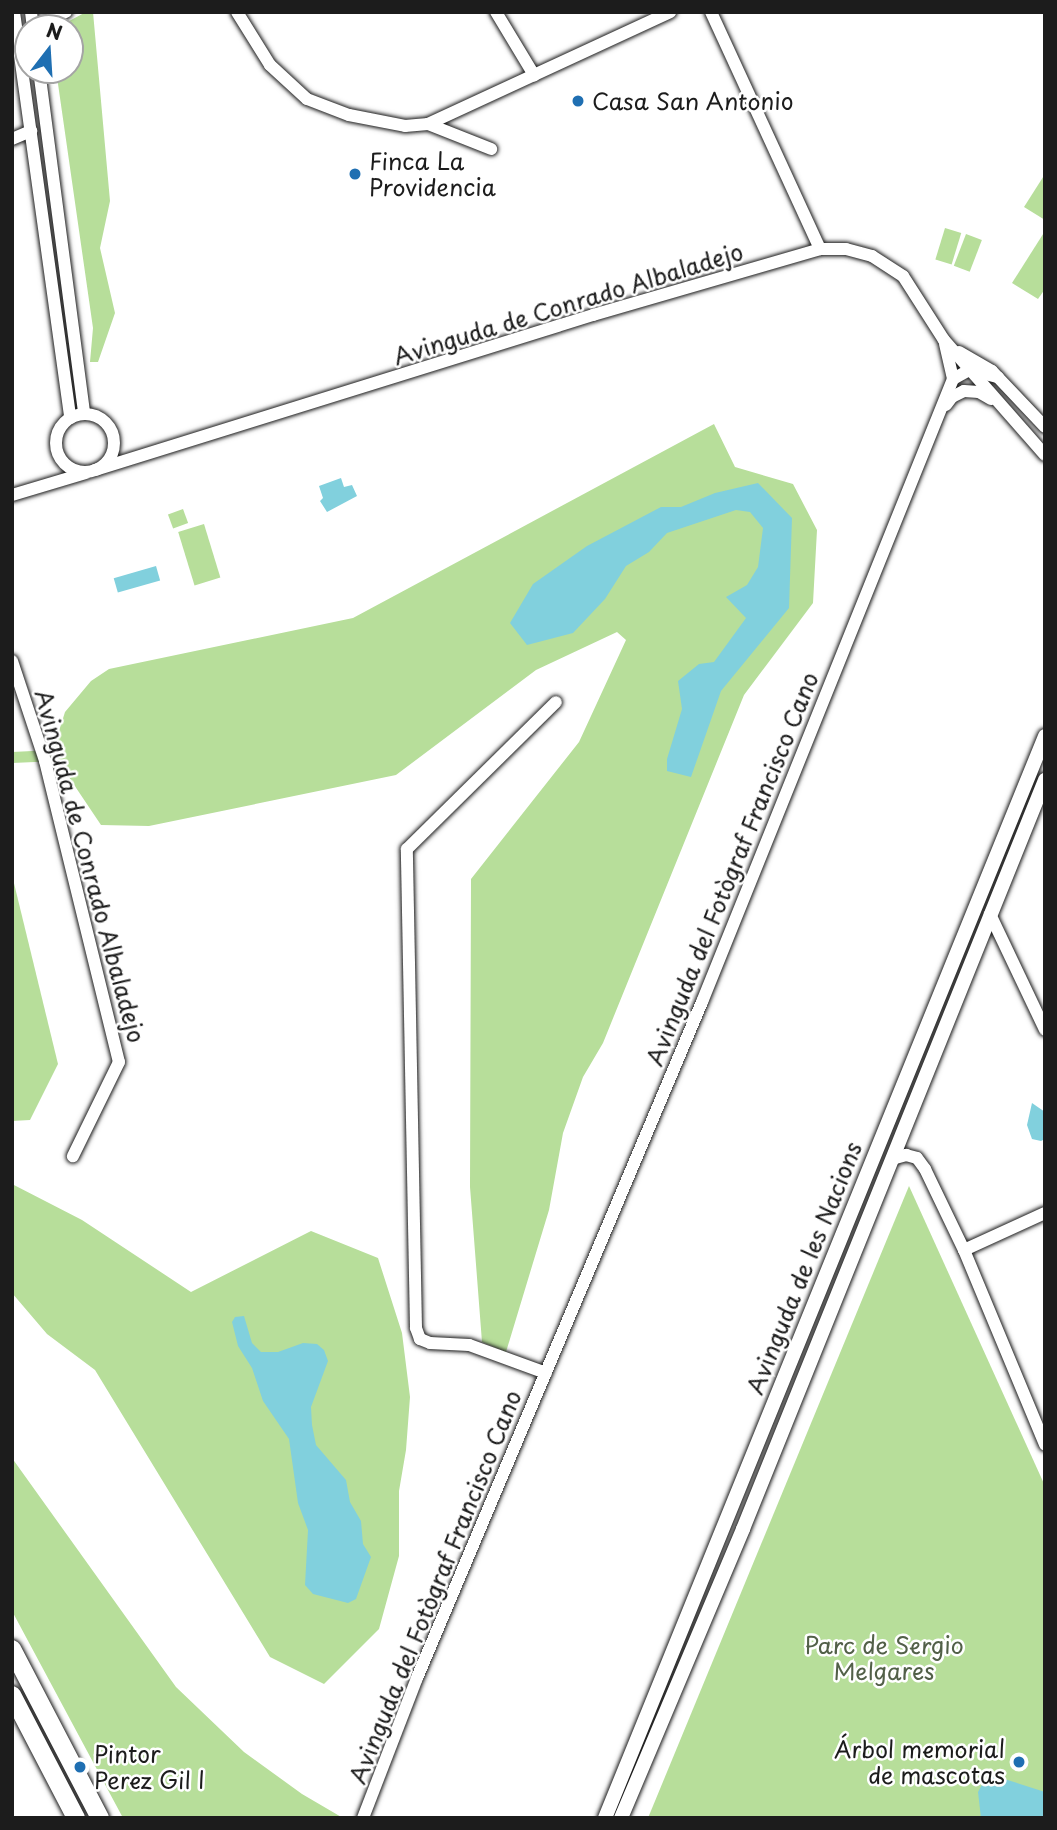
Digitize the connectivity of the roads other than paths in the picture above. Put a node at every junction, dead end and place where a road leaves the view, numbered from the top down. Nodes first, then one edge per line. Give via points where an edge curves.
1 (14, 12) edge
2 (237, 12) edge
3 (495, 12) edge
4 (670, 12) edge
5 (711, 12) edge
6 (534, 75) junction
7 (41, 84) edge
8 (428, 124) junction
9 (31, 131) junction
10 (12, 139) edge
11 (491, 149) dead end
12 (820, 249) junction
13 (944, 340) junction
14 (969, 370) junction
15 (995, 374) junction
16 (953, 379) junction
17 (998, 402) junction
18 (942, 411) junction
19 (84, 415) junction
20 (70, 418) junction
21 (1045, 427) edge
22 (114, 440) junction
23 (1045, 455) edge
24 (132, 459) junction
25 (61, 460) junction
26 (92, 471) junction
27 (55, 482) junction
28 (12, 495) edge
29 (12, 661) edge
30 (556, 702) dead end
31 (1045, 736) edge
32 (1045, 779) edge
33 (990, 914) junction
34 (1045, 1030) edge
35 (73, 1156) dead end
36 (892, 1159) junction
37 (1045, 1213) edge
38 (964, 1250) junction
39 (546, 1373) junction
40 (1045, 1445) edge
41 (12, 1649) edge
42 (12, 1695) edge
43 (76, 1818) edge
44 (100, 1818) edge
45 (363, 1818) edge
46 (605, 1818) edge
47 (621, 1818) edge

1 - 9 street
2 - 8 street via 270,65 307,99 349,115 405,126
3 - 6 street
4 - 6 street
5 - 12 street
6 - 8 street
7 - 19 street
8 - 11 street
9 - 10 street
9 - 20 street
12 - 13 street via 872,256 903,276
12 - 24 street, Avinguda de Conrado Albaladejo
13 - 14 street
13 - 15 street
13 - 16 street
14 - 15 street
14 - 16 street
14 - 17 street
15 - 21 street
16 - 18 street, Avinguda del Fotògraf Francisco Cano
17 - 18 street via 979,392 964,391 952,397
17 - 23 street
18 - 39 street, Avinguda del Fotògraf Francisco Cano
19 - 20 street
19 - 22 street via 105,423
20 - 25 street via 56,441
22 - 24 street
22 - 26 street via 109,459
24 - 26 street, Avinguda de Conrado Albaladejo
25 - 26 street via 71,469
25 - 27 street via 61,474
26 - 27 street, Avinguda de Conrado Albaladejo
27 - 28 street, Avinguda de Conrado Albaladejo
29 - 35 street, Avinguda de Conrado Albaladejo via 44,761 120,1062
30 - 39 street, Avinguda del Fotògraf Francisco Cano via 407,849 416,1328 419,1339 430,1343 468,1345
31 - 46 street, Avinguda de les Nacions
32 - 33 street, Avinguda de les Nacions
33 - 34 street
33 - 36 street, Avinguda de les Nacions
36 - 38 street via 917,1158
36 - 47 street, Avinguda de les Nacions
37 - 38 street
38 - 40 street
39 - 45 street, Avinguda del Fotògraf Francisco Cano
41 - 44 main road
42 - 43 main road

